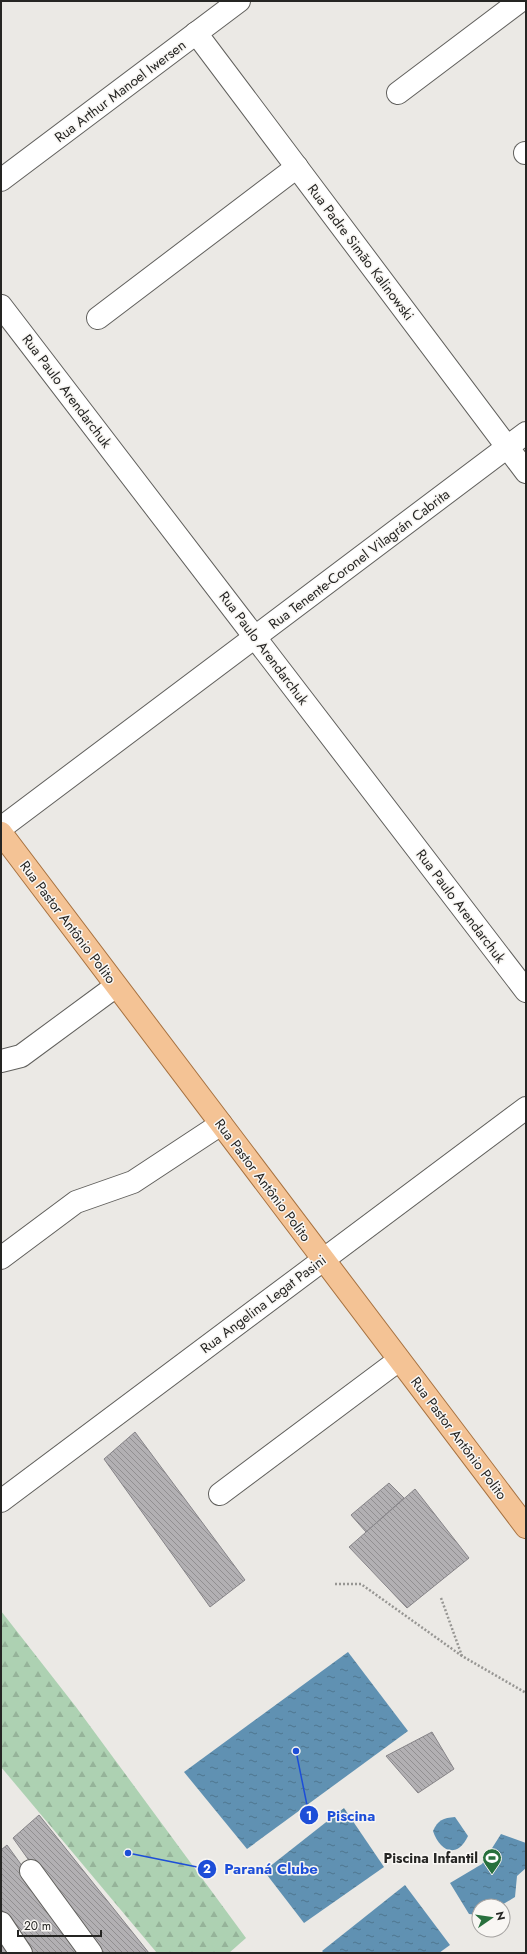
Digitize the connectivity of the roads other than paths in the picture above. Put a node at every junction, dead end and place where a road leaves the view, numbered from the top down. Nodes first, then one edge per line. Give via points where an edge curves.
1 (239, 1) edge
2 (520, 1) edge
3 (196, 33) junction
4 (398, 93) dead end
5 (297, 167) junction
6 (1, 180) edge
7 (1, 306) edge
8 (98, 318) dead end
9 (526, 433) edge
10 (508, 447) junction
11 (526, 472) edge
12 (255, 637) junction
13 (1, 828) edge
14 (1, 833) edge
15 (116, 986) junction
16 (526, 991) edge
17 (1, 1060) edge
18 (526, 1108) edge
19 (221, 1124) junction
20 (1, 1258) edge
21 (323, 1259) junction
22 (399, 1360) junction
23 (220, 1494) dead end
24 (1, 1500) edge
25 (526, 1527) edge
26 (31, 1871) dead end
27 (1, 1923) edge
28 (21, 1953) edge
29 (90, 1953) edge

1 - 3 street, Rua Arthur Manoel Iwersen
2 - 4 street
3 - 5 street, Rua Padre Simão Kalinowski
3 - 6 street, Rua Arthur Manoel Iwersen
5 - 8 street
5 - 10 street, Rua Padre Simão Kalinowski
7 - 12 street, Rua Paulo Arendarchuk
9 - 10 street, Rua Tenente-Coronel Vilagrán Cabrita
10 - 11 street, Rua Padre Simão Kalinowski
10 - 12 street, Rua Tenente-Coronel Vilagrán Cabrita
12 - 13 street, Rua Tenente-Coronel Vilagrán Cabrita
12 - 16 street, Rua Paulo Arendarchuk
14 - 15 main road, Rua Pastor Antônio Polito
15 - 17 street via 21,1056
15 - 19 main road, Rua Pastor Antônio Polito
18 - 21 street, Rua Angelina Legat Pasini
19 - 20 street via 133,1182 76,1202
19 - 21 main road, Rua Pastor Antônio Polito
21 - 22 main road, Rua Pastor Antônio Polito
21 - 24 street, Rua Angelina Legat Pasini
22 - 23 street
22 - 25 main road, Rua Pastor Antônio Polito
26 - 29 street
27 - 28 street

